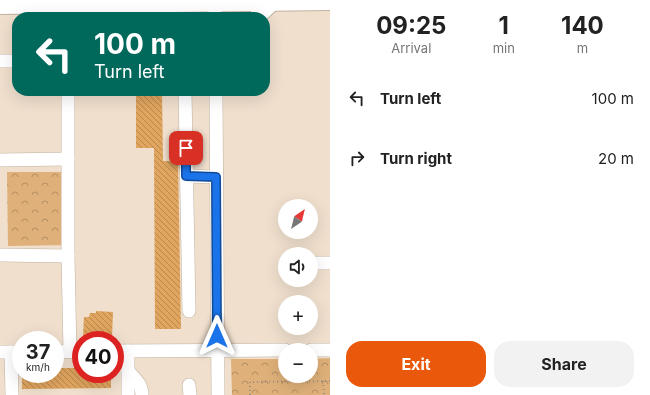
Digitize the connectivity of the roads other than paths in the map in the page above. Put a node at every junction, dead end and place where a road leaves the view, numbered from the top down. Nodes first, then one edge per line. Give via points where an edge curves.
1 (330, 2) edge
2 (272, 3) junction
3 (0, 6) edge
4 (215, 7) edge
5 (262, 12) edge
6 (0, 61) edge
7 (12, 61) edge
8 (68, 96) edge
9 (185, 96) edge
10 (216, 96) edge
11 (68, 159) junction
12 (0, 160) edge
13 (186, 176) junction
14 (216, 177) junction
15 (0, 255) edge
16 (68, 256) junction
17 (318, 263) edge
18 (330, 263) edge
19 (188, 311) dead end
20 (73, 331) edge
21 (278, 350) edge
22 (318, 350) edge
23 (330, 350) edge
24 (124, 351) edge
25 (217, 351) junction
26 (11, 352) edge
27 (124, 358) edge
28 (128, 371) junction
29 (12, 395) edge
30 (128, 395) edge
31 (142, 395) edge
32 (218, 395) edge

1 - 2 main road
2 - 4 main road
2 - 5 main road
3 - 4 main road
6 - 7 street
8 - 11 street
9 - 13 street
10 - 14 street
11 - 12 street
11 - 16 street
13 - 14 street
13 - 19 street
14 - 25 street
15 - 16 street
16 - 20 street
17 - 18 street
21 - 25 street
22 - 23 street
24 - 25 street
25 - 32 street
26 - 29 street
27 - 28 street
28 - 30 street
28 - 31 street via 140,384

